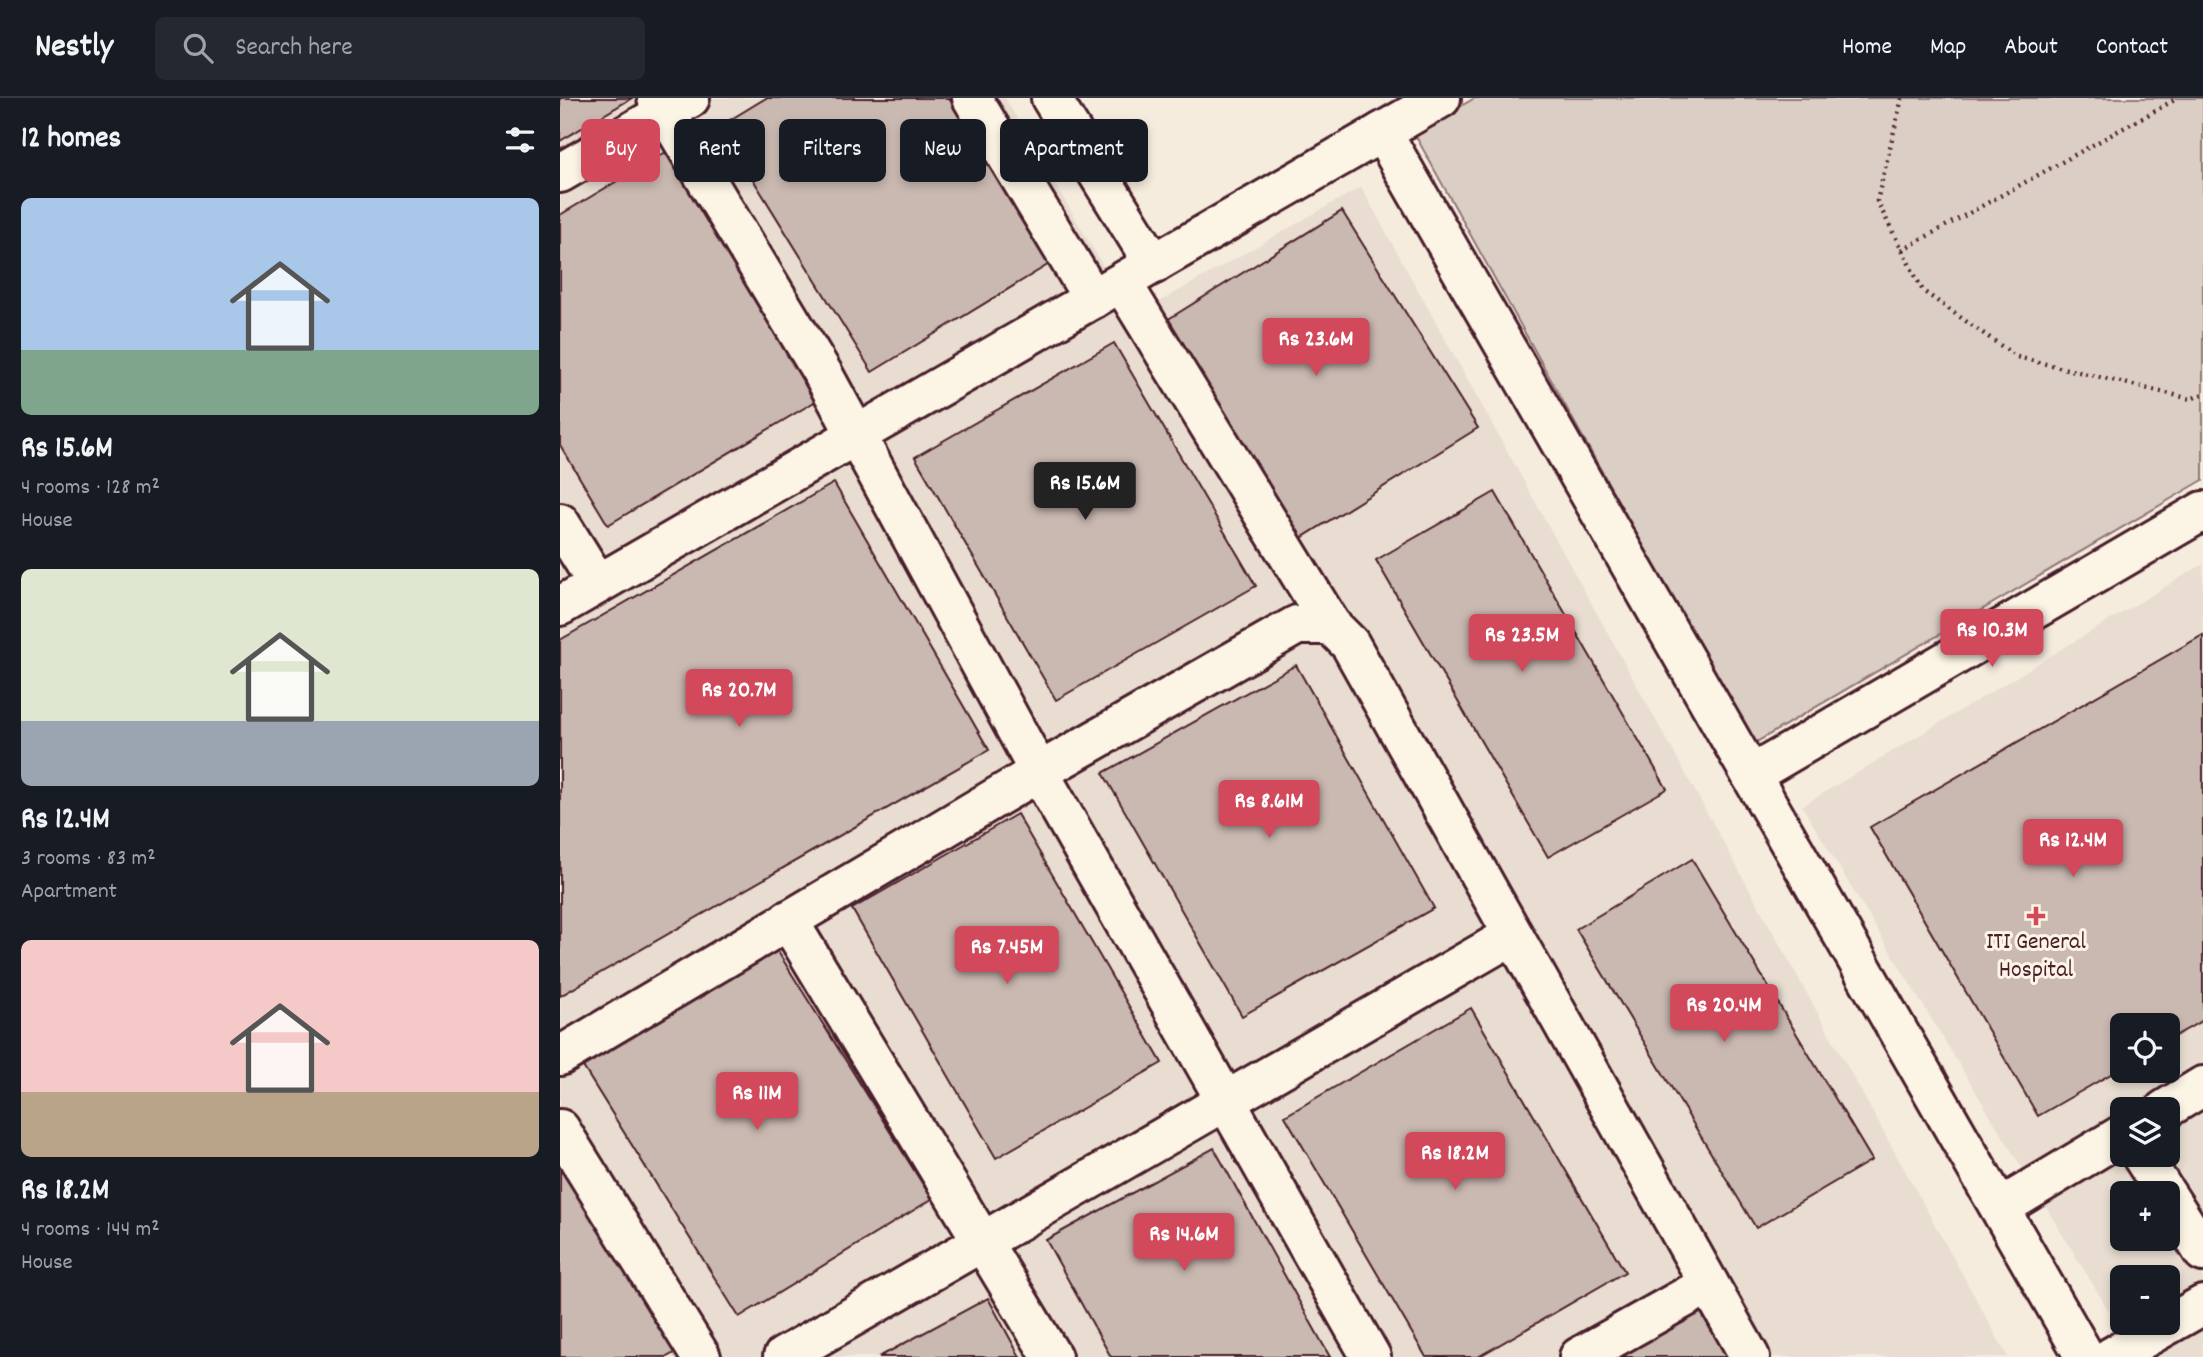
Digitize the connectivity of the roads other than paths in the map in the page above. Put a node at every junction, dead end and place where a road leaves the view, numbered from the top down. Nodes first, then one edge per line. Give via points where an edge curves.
1 (972, 98) edge
2 (1051, 98) edge
3 (1441, 98) edge
4 (671, 103) edge
5 (1382, 132) junction
6 (560, 173) edge
7 (1154, 264) junction
8 (1107, 291) junction
9 (856, 436) junction
10 (2203, 511) edge
11 (560, 523) edge
12 (598, 584) junction
13 (560, 606) edge
14 (1331, 625) junction
15 (1039, 772) junction
16 (1751, 775) junction
17 (788, 920) junction
18 (1513, 935) junction
19 (560, 1056) edge
20 (2203, 1086) edge
21 (2180, 1100) edge
22 (1226, 1101) junction
23 (560, 1129) edge
24 (2110, 1142) edge
25 (2000, 1208) junction
26 (2180, 1216) edge
27 (982, 1242) junction
28 (2203, 1252) edge
29 (1709, 1284) junction
30 (2203, 1305) edge
31 (701, 1357) edge
32 (783, 1357) edge
33 (1052, 1357) edge
34 (1371, 1357) edge
35 (1578, 1357) edge
36 (1750, 1357) edge
37 (2085, 1357) edge
38 (2111, 1357) edge

1 - 8 street
2 - 7 street
3 - 5 street
4 - 6 street
4 - 9 street
5 - 7 street
5 - 16 street
7 - 8 street
8 - 9 street
8 - 14 street
9 - 12 street
9 - 15 street
10 - 16 street
11 - 12 street
12 - 13 street
14 - 15 street via 1297,625
14 - 18 street via 1350,645
15 - 17 street
15 - 22 street
16 - 25 street
17 - 19 street
17 - 27 street
18 - 22 street
18 - 29 street
20 - 21 street
22 - 27 street
22 - 34 street
23 - 31 street
24 - 25 street
25 - 37 street
26 - 28 street
27 - 32 street
27 - 33 street
29 - 35 street
29 - 36 street
30 - 38 street

